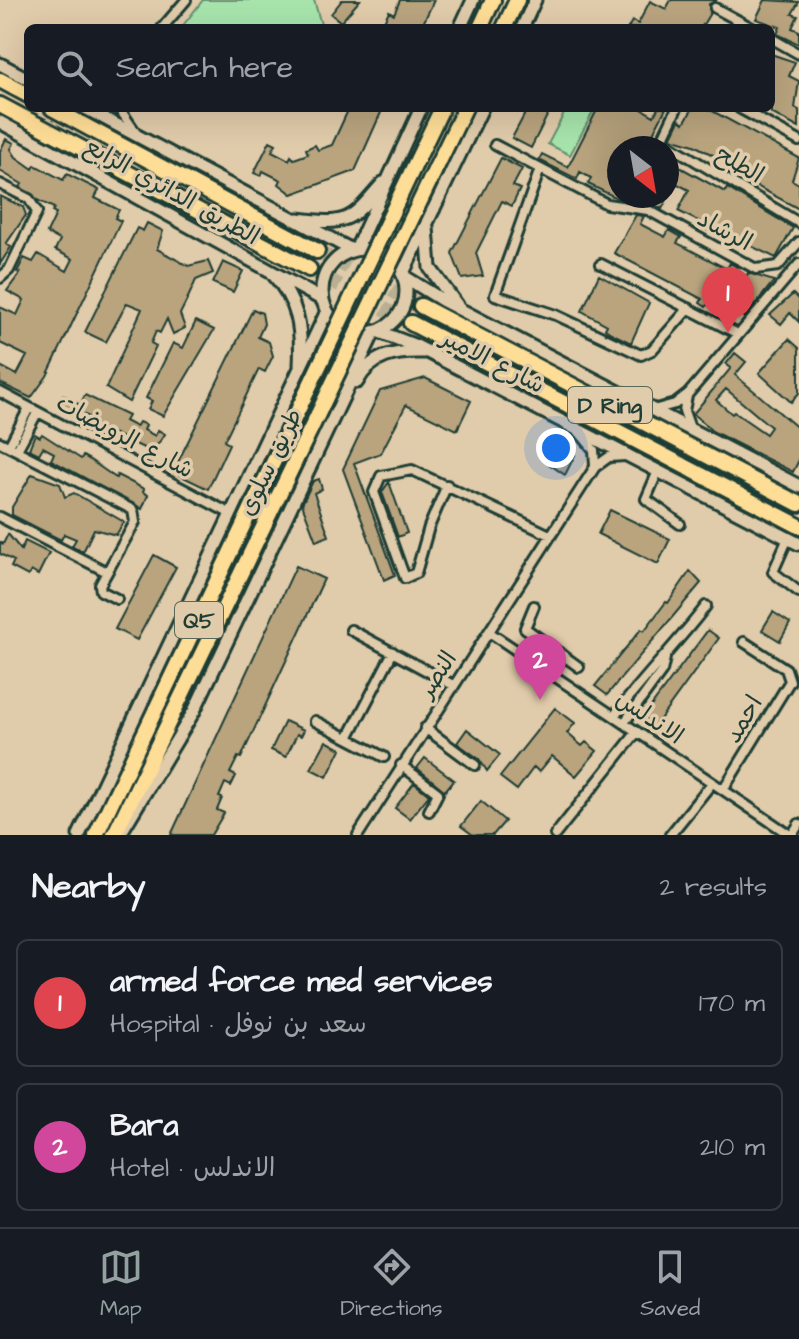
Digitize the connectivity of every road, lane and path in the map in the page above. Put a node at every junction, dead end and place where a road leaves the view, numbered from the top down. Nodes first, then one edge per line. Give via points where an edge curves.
1 (186, 0) edge
2 (473, 0) edge
3 (493, 0) edge
4 (517, 0) edge
5 (535, 0) edge
6 (715, 8) dead end
7 (165, 24) edge
8 (462, 24) edge
9 (482, 24) edge
10 (506, 24) edge
11 (524, 24) edge
12 (745, 24) edge
13 (775, 40) edge
14 (799, 54) edge
15 (0, 64) edge
16 (24, 77) edge
17 (0, 80) edge
18 (24, 93) edge
19 (0, 105) edge
20 (59, 112) edge
21 (93, 112) edge
22 (122, 112) edge
23 (419, 112) edge
24 (440, 112) edge
25 (463, 112) edge
26 (480, 112) edge
27 (675, 112) edge
28 (746, 112) edge
29 (0, 122) edge
30 (136, 134) junction
31 (663, 136) edge
32 (799, 141) edge
33 (495, 145) dead end
34 (679, 155) edge
35 (540, 169) junction
36 (390, 178) junction
37 (0, 184) edge
38 (607, 204) edge
39 (639, 208) edge
40 (434, 209) junction
41 (289, 218) junction
42 (427, 223) junction
43 (799, 223) edge
44 (799, 242) edge
45 (354, 249) junction
46 (317, 251) tunnel mouth
47 (601, 264) dead end
48 (798, 266) edge
49 (268, 268) junction
50 (309, 269) tunnel mouth
51 (404, 275) junction
52 (0, 278) edge
53 (325, 306) junction
54 (421, 306) tunnel mouth
55 (689, 308) junction
56 (462, 310) junction
57 (411, 323) tunnel mouth
58 (376, 332) junction
59 (738, 334) junction
60 (429, 352) junction
61 (435, 368) dead end
62 (300, 372) junction
63 (348, 386) junction
64 (0, 392) edge
65 (688, 394) junction
66 (33, 410) junction
67 (652, 410) junction
68 (326, 416) junction
69 (572, 426) junction
70 (693, 432) junction
71 (8, 446) edge
72 (630, 456) junction
73 (595, 467) junction
74 (658, 471) junction
75 (447, 485) junction
76 (799, 486) edge
77 (799, 504) edge
78 (231, 514) junction
79 (0, 517) edge
80 (680, 524) dead end
81 (799, 526) edge
82 (550, 535) junction
83 (794, 541) edge
84 (107, 572) junction
85 (799, 592) edge
86 (117, 599) dead end
87 (534, 606) dead end
88 (706, 606) dead end
89 (351, 630) dead end
90 (489, 632) junction
91 (744, 642) dead end
92 (393, 652) junction
93 (564, 656) junction
94 (665, 658) junction
95 (579, 667) dead end
96 (549, 674) junction
97 (453, 685) junction
98 (636, 687) junction
99 (645, 694) junction
100 (614, 716) junction
101 (315, 721) dead end
102 (624, 723) junction
103 (425, 728) junction
104 (637, 732) junction
105 (348, 738) junction
106 (384, 757) dead end
107 (401, 765) junction
108 (475, 765) dead end
109 (712, 783) junction
110 (723, 790) junction
111 (429, 811) dead end
112 (799, 824) edge
113 (79, 835) edge
114 (96, 835) edge
115 (116, 835) edge
116 (358, 835) edge
117 (555, 835) edge
118 (670, 835) edge
119 (790, 835) edge

1 - 7 street
2 - 8 main road
3 - 9 highway
4 - 10 highway
5 - 11 main road
6 - 12 street
13 - 14 street
15 - 16 main road
17 - 18 highway
19 - 50 highway, الطريق الدائري الرابع
20 - 46 highway, الطريق الدائري الرابع
21 - 30 main road, الطريق الدائري الرابع
22 - 30 street
23 - 36 main road
24 - 114 highway, طريق سلوى / Q5, bridge
25 - 68 highway, طريق سلوى / Q5, bridge
26 - 40 main road
27 - 31 street
28 - 32 street
29 - 49 main road, الطريق الدائري الرابع
30 - 41 main road, الطريق الدائري الرابع
33 - 35 street, الرشاد
34 - 43 street, الطلح
35 - 38 street, الرشاد
35 - 55 street via 495,295 556,315 641,355 652,350
36 - 40 main road via 391,204 401,213 415,217
36 - 41 main road via 364,208 345,220 325,224
36 - 45 main road
37 - 52 street via 29,199 37,212
39 - 44 street, الرشاد via 763,270 778,266
40 - 42 main road
41 - 45 main road, الطريق الدائري الرابع
42 - 51 main road
42 - 56 main road via 430,268
45 - 51 main road via 381,251
45 - 53 main road via 328,269 322,284
47 - 55 street
48 - 59 street
49 - 53 main road, الطريق الدائري الرابع
49 - 62 main road via 288,291 299,316
51 - 56 main road, شارع الامير
51 - 58 main road via 404,306 396,319
53 - 58 main road via 333,320 352,331
53 - 62 main road, طريق سلوى
54 - 77 highway, D Ring
55 - 59 street
56 - 67 main road, شارع الامير
57 - 81 highway, D Ring
58 - 60 main road, شارع الامير
58 - 63 main road, طريق سلوى
59 - 65 street
60 - 61 main road
60 - 68 main road via 395,352 371,364 340,413
60 - 69 main road, شارع الامير
62 - 63 main road via 312,363 333,362 346,372
62 - 78 main road, طريق سلوى
63 - 68 main road, طريق سلوى
64 - 66 street, شارع الرويضات
65 - 67 street
65 - 70 street via 685,417
66 - 71 street
66 - 78 street, شارع الرويضات
67 - 70 main road, شارع الامير
68 - 115 highway, طريق سلوى / Q5
69 - 72 main road, شارع الامير
69 - 73 street via 594,450
70 - 76 main road, شارع الامير
71 - 84 street via 133,510 135,522
72 - 73 street via 609,457
72 - 74 main road, شارع الامير
73 - 82 street, النصر
74 - 80 street via 646,499
74 - 83 main road, شارع الامير
75 - 75 street via 416,573 405,578 374,492 376,483 391,472 412,470
75 - 82 street
78 - 113 main road, طريق سلوى
79 - 84 street
82 - 90 street, النصر
83 - 85 street via 773,572
84 - 86 street via 99,588
87 - 93 street via 525,626
88 - 94 street
89 - 92 street
90 - 96 street, الاندلس
90 - 97 street, النصر
91 - 110 street, احمد via 786,669 790,681
92 - 97 street
92 - 105 street
93 - 95 street
93 - 96 street
94 - 98 street
94 - 99 street
96 - 100 street, الاندلس
97 - 103 street, النصر
98 - 99 street
98 - 100 street
99 - 102 street
100 - 102 street, الاندلس
101 - 105 street
102 - 104 street, الاندلس
103 - 107 street, النصر
103 - 108 street
104 - 109 street, الاندلس
104 - 117 street
105 - 106 street
107 - 111 street via 438,793
107 - 116 street, النصر
109 - 110 street, الاندلس
109 - 118 street
110 - 119 street, الاندلس
112 - 119 street

